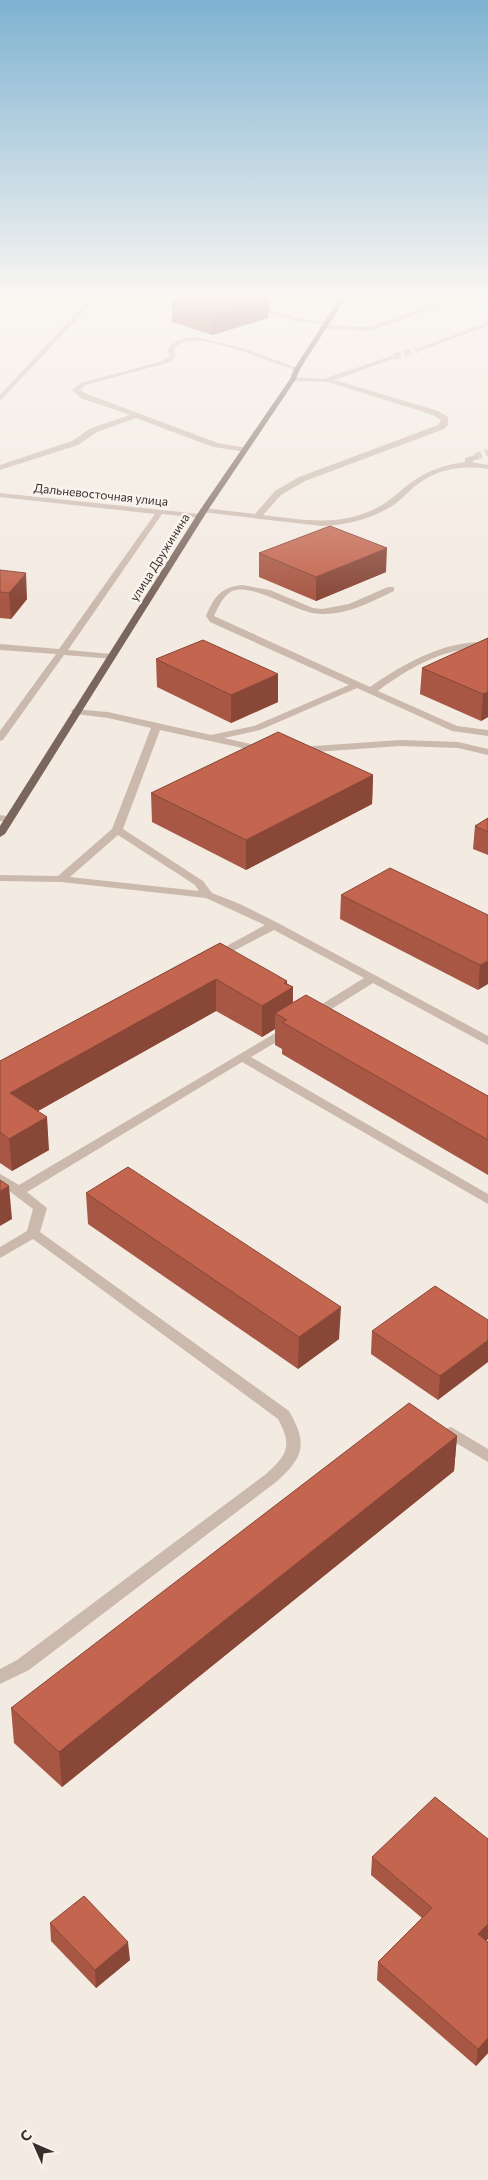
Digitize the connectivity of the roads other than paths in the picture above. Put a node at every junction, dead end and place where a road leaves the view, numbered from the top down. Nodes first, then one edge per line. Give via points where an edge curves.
1 (89, 398) edge
2 (280, 398) edge
3 (383, 398) edge
4 (138, 414) junction
5 (244, 450) junction
6 (488, 467) edge
7 (0, 468) edge
8 (0, 495) edge
9 (160, 512) junction
10 (202, 513) junction
11 (257, 516) junction
12 (391, 589) dead end
13 (488, 645) edge
14 (0, 647) edge
15 (62, 652) junction
16 (111, 657) junction
17 (357, 684) junction
18 (371, 691) junction
19 (76, 711) junction
20 (157, 725) junction
21 (488, 733) edge
22 (0, 738) edge
23 (210, 738) junction
24 (292, 750) edge
25 (273, 752) edge
26 (488, 752) edge
27 (5, 818) edge
28 (118, 830) junction
29 (0, 834) edge
30 (0, 878) edge
31 (61, 879) junction
32 (208, 896) junction
33 (274, 925) junction
34 (206, 962) edge
35 (371, 979) junction
36 (488, 1041) edge
37 (242, 1057) junction
38 (0, 1178) edge
39 (19, 1191) junction
40 (488, 1200) edge
41 (33, 1233) junction
42 (0, 1253) edge
43 (451, 1433) edge
44 (488, 1456) edge
45 (0, 1678) edge

1 - 4 street
2 - 5 main road, улица Дружинина
3 - 11 street via 435,413 446,419 445,424 302,479 278,493
4 - 5 street via 216,445
4 - 7 street via 94,430 75,442
5 - 10 main road, улица Дружинина
6 - 11 street, Дальневосточная улица via 472,461 440,470 416,483 385,507 347,522 322,524
8 - 9 street, Дальневосточная улица
9 - 10 street, Дальневосточная улица
9 - 15 street
10 - 11 street, Дальневосточная улица
10 - 16 main road, улица Дружинина
12 - 17 street via 348,608 320,612 255,589 230,589 211,611 213,620
13 - 18 street via 448,649 389,677
14 - 15 street
15 - 16 street
15 - 22 street
16 - 19 main road, улица Дружинина
17 - 18 street
17 - 23 street via 257,728
18 - 21 street via 455,730
19 - 20 street
19 - 27 main road, улица Дружинина
20 - 23 street
20 - 28 street
23 - 25 street
24 - 26 street via 400,743 458,745
27 - 29 main road, улица Дружинина
28 - 31 street
28 - 32 street via 199,882
30 - 31 street
31 - 32 street
32 - 33 street
33 - 34 street
33 - 35 street
35 - 36 street
35 - 37 street
37 - 39 street
37 - 40 street
38 - 39 street
39 - 41 street via 40,1208
41 - 42 street
41 - 45 street via 284,1415 294,1432 295,1450 271,1478 23,1665
43 - 44 street

